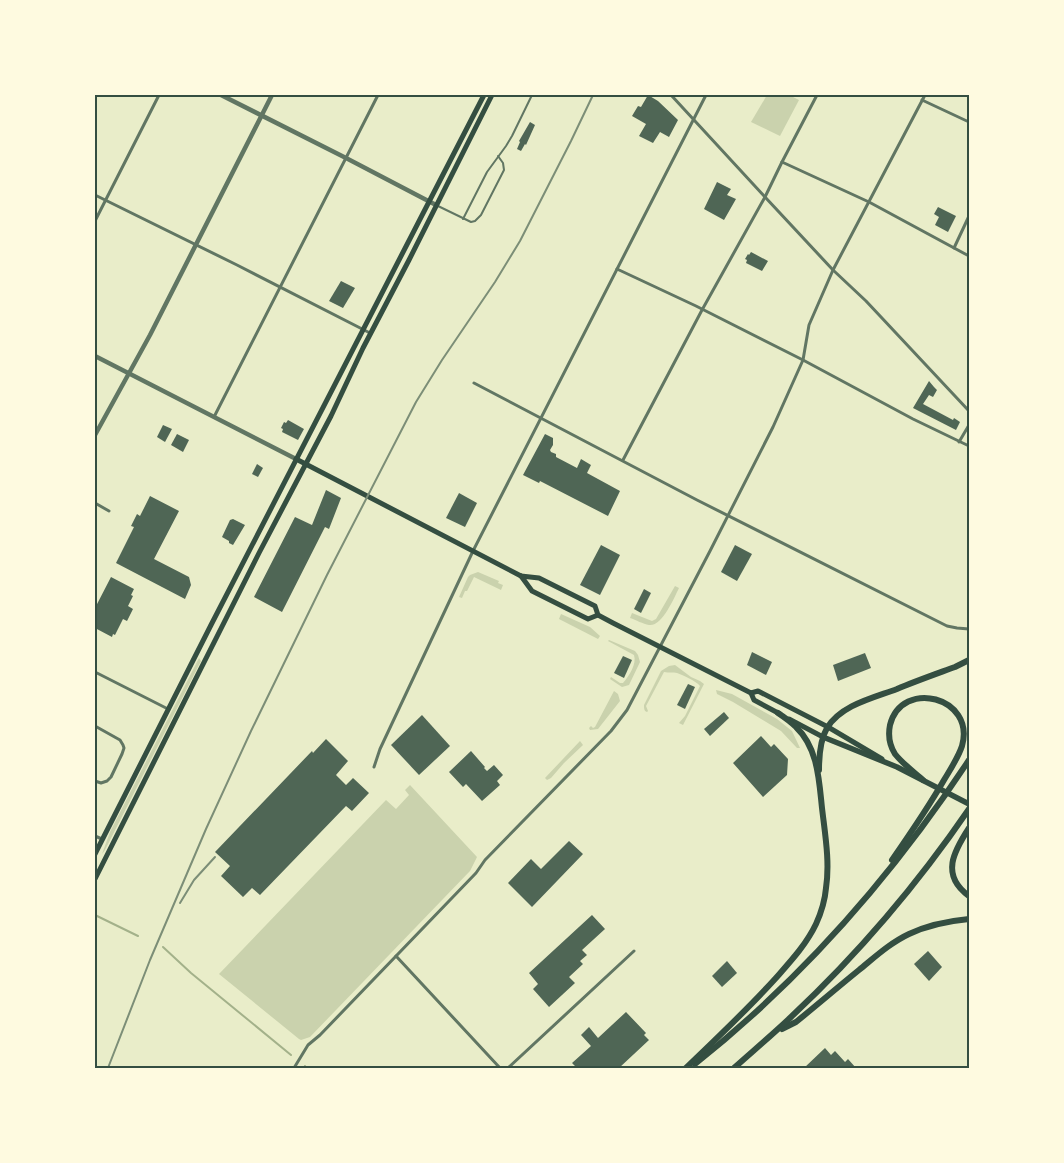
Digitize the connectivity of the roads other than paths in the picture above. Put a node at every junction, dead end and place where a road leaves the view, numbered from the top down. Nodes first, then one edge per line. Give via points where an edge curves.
1 (160, 95) edge
2 (221, 95) edge
3 (272, 95) edge
4 (378, 95) edge
5 (484, 95) edge
6 (492, 95) edge
7 (532, 95) edge
8 (671, 95) edge
9 (706, 95) edge
10 (817, 95) edge
11 (925, 95) edge
12 (922, 100) junction
13 (262, 115) junction
14 (694, 119) junction
15 (969, 122) edge
16 (498, 156) junction
17 (346, 158) junction
18 (782, 162) junction
19 (95, 196) edge
20 (765, 197) junction
21 (105, 201) junction
22 (430, 202) junction
23 (869, 202) junction
24 (436, 206) junction
25 (969, 216) edge
26 (463, 219) junction
27 (95, 220) edge
28 (196, 245) junction
29 (954, 248) junction
30 (969, 256) edge
31 (617, 268) junction
32 (833, 270) junction
33 (280, 286) junction
34 (702, 310) junction
35 (364, 330) junction
36 (370, 333) junction
37 (95, 356) edge
38 (803, 360) junction
39 (128, 373) junction
40 (474, 383) dead end
41 (969, 411) edge
42 (214, 417) junction
43 (540, 419) junction
44 (969, 425) edge
45 (95, 435) edge
46 (959, 442) junction
47 (969, 446) edge
48 (296, 459) junction
49 (623, 460) junction
50 (306, 465) junction
51 (95, 503) edge
52 (109, 510) dead end
53 (729, 515) junction
54 (472, 551) junction
55 (521, 576) junction
56 (598, 615) junction
57 (968, 629) edge
58 (660, 647) junction
59 (969, 660) edge
60 (95, 672) edge
61 (751, 693) junction
62 (168, 709) junction
63 (778, 713) junction
64 (95, 726) edge
65 (828, 727) junction
66 (823, 736) junction
67 (969, 760) edge
68 (374, 767) dead end
69 (897, 768) junction
70 (923, 780) junction
71 (95, 781) edge
72 (820, 786) junction
73 (969, 804) edge
74 (969, 810) edge
75 (969, 828) edge
76 (95, 836) edge
77 (102, 839) junction
78 (95, 854) edge
79 (95, 878) edge
80 (969, 896) edge
81 (865, 899) junction
82 (969, 919) edge
83 (634, 951) dead end
84 (396, 956) junction
85 (772, 1035) junction
86 (294, 1068) edge
87 (500, 1068) edge
88 (508, 1068) edge
89 (686, 1068) edge
90 (690, 1068) edge
91 (734, 1068) edge

1 - 21 street
2 - 13 street
3 - 13 street
4 - 17 street
5 - 22 main road
6 - 24 main road
7 - 16 lane
8 - 14 street
9 - 14 street
10 - 18 street
11 - 12 street
12 - 15 street
12 - 23 street
13 - 17 street
13 - 28 street
14 - 20 street
14 - 31 street
16 - 26 lane
16 - 26 lane via 504,170 481,215 471,222
17 - 22 street
17 - 33 street
18 - 20 street
18 - 23 street
19 - 21 street
20 - 32 street
20 - 34 street
21 - 27 street
21 - 28 street
22 - 24 street
22 - 35 main road
23 - 29 street
23 - 32 street
24 - 26 lane
24 - 36 main road
25 - 29 street
28 - 33 street
28 - 39 street
29 - 30 street
31 - 34 street
31 - 43 street
32 - 38 street via 809,325
32 - 41 street
33 - 35 street
33 - 42 street
34 - 38 street
34 - 49 street
35 - 36 street
35 - 48 main road
36 - 50 main road
37 - 39 street
38 - 46 street
38 - 53 street
39 - 42 street
39 - 45 street
40 - 43 street
42 - 48 street
43 - 49 street
43 - 54 street
44 - 46 street
46 - 47 street
48 - 50 main road
48 - 62 main road
49 - 53 street
50 - 54 main road
50 - 79 main road
51 - 52 street
53 - 57 street via 947,626
53 - 58 street
54 - 55 main road
54 - 68 street
55 - 56 main road via 539,578 595,606
55 - 56 main road via 532,591 588,619
56 - 58 main road
58 - 61 main road
58 - 84 street via 617,724
59 - 65 highway via 860,702 837,716
60 - 62 street
61 - 63 main road via 754,700
61 - 65 main road via 758,691
62 - 77 main road
63 - 66 main road
63 - 72 highway via 809,743
64 - 71 street via 118,738 124,751 107,781
65 - 66 highway
65 - 69 main road
66 - 69 highway
66 - 72 highway
67 - 81 highway via 917,835
69 - 70 highway
70 - 73 highway
70 - 81 highway via 895,754 889,737 892,720 902,706 920,698 929,698 945,702 957,714 963,729 962,746 926,811
72 - 89 highway via 827,878 816,924 771,984
74 - 85 highway via 883,921 833,976
75 - 80 highway via 953,856 952,870 959,886
76 - 77 street
77 - 78 main road
81 - 90 highway via 781,989
82 - 85 highway via 932,925 901,938 796,1022
83 - 88 street
84 - 86 street via 308,1046
84 - 87 street
85 - 91 highway

